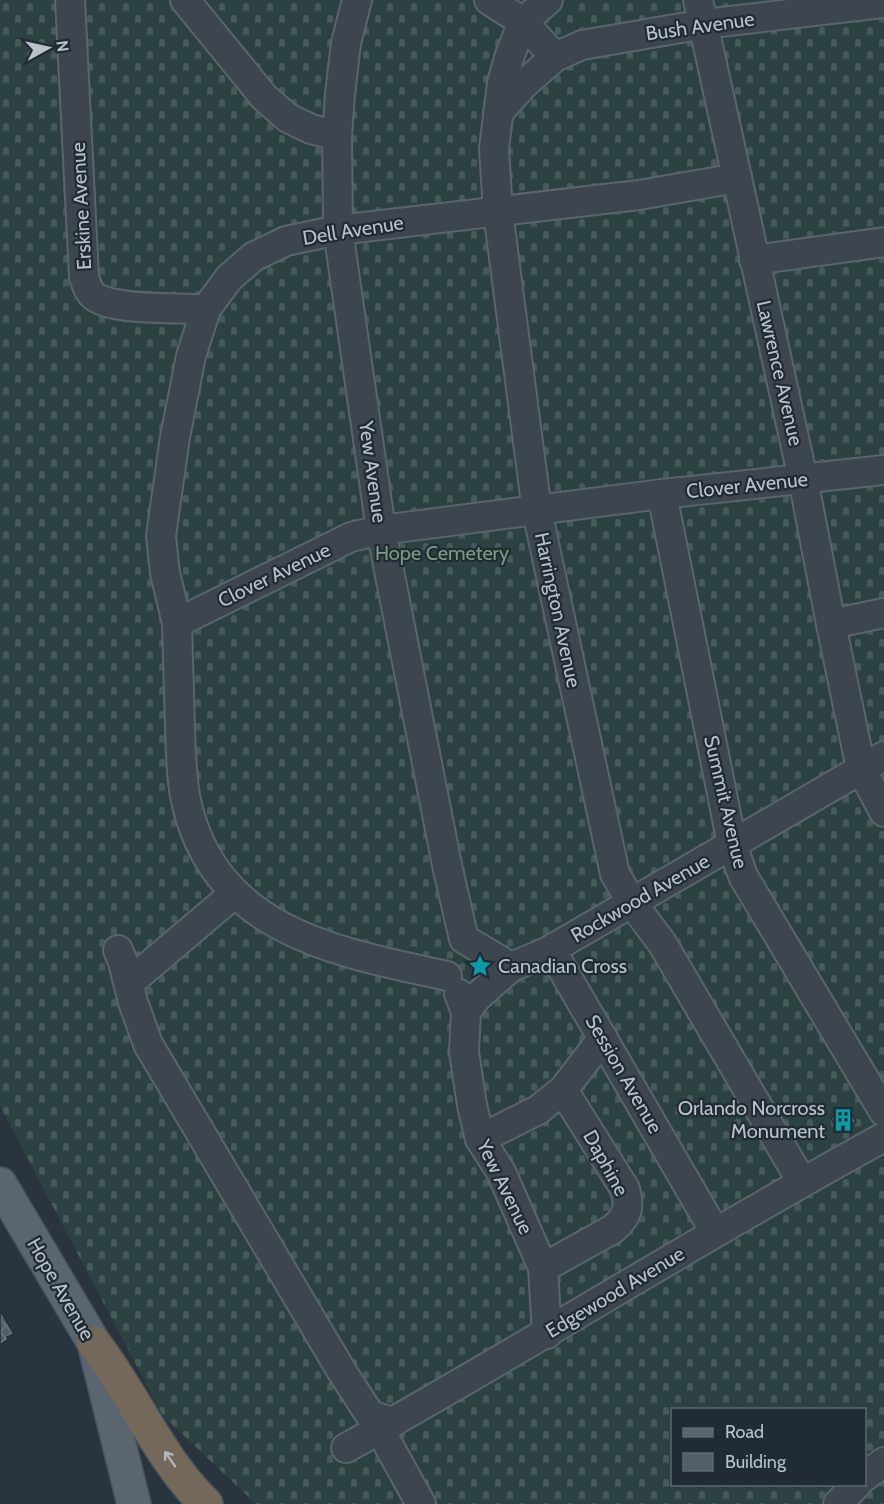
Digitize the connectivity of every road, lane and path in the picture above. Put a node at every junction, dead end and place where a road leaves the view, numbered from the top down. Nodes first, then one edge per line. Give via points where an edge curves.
1 (70, 0) edge
2 (185, 0) edge
3 (357, 0) edge
4 (489, 0) edge
5 (548, 0) edge
6 (884, 3) edge
7 (701, 12) edge
8 (523, 22) junction
9 (555, 57) junction
10 (498, 113) junction
11 (337, 136) junction
12 (737, 178) junction
13 (498, 212) junction
14 (338, 230) junction
15 (884, 242) edge
16 (754, 260) junction
17 (206, 309) junction
18 (884, 470) edge
19 (803, 479) junction
20 (662, 494) junction
21 (537, 511) junction
22 (381, 530) junction
23 (884, 613) edge
24 (177, 623) junction
25 (831, 624) junction
26 (873, 762) edge
27 (884, 812) edge
28 (732, 844) junction
29 (234, 893) junction
30 (632, 903) junction
31 (464, 939) junction
32 (118, 950) dead end
33 (544, 953) junction
34 (511, 967) junction
35 (447, 976) junction
36 (129, 983) junction
37 (466, 1012) junction
38 (603, 1038) junction
39 (564, 1090) junction
40 (884, 1112) edge
41 (884, 1137) edge
42 (480, 1139) junction
43 (802, 1182) junction
44 (3, 1198) edge
45 (715, 1232) junction
46 (543, 1268) junction
47 (547, 1334) junction
48 (94, 1343) junction
49 (386, 1426) junction
50 (346, 1448) dead end
51 (884, 1462) edge
52 (866, 1476) edge
53 (856, 1486) edge
54 (134, 1504) edge
55 (206, 1504) edge
56 (421, 1504) edge
57 (838, 1504) edge

1 - 17 lane, Erskine Avenue via 84,277 88,289 98,299 124,305
2 - 11 lane via 264,98 288,118
3 - 11 lane, Yew Avenue via 346,43
4 - 8 lane
5 - 8 lane, Harrington Avenue
6 - 7 lane, Bush Avenue
7 - 9 lane, Bush Avenue via 582,45
7 - 12 lane, Lawrence Avenue
8 - 9 lane
8 - 10 lane, Harrington Avenue via 502,82
9 - 10 lane, Bush Avenue
10 - 13 lane, Harrington Avenue via 494,149
11 - 14 lane, Yew Avenue
12 - 13 lane, Dell Avenue via 639,195
12 - 16 lane, Lawrence Avenue
13 - 14 lane, Dell Avenue
13 - 21 lane, Harrington Avenue
14 - 17 lane, Dell Avenue via 286,241 253,257 229,278
14 - 22 lane, Yew Avenue
15 - 16 lane
16 - 19 lane, Lawrence Avenue
17 - 24 lane, Dell Avenue via 191,356 161,536
18 - 19 lane, Clover Avenue
19 - 20 lane, Clover Avenue
19 - 25 lane, Lawrence Avenue
20 - 21 lane, Clover Avenue
20 - 28 lane, Summit Avenue
21 - 22 lane, Clover Avenue
21 - 30 lane, Harrington Avenue via 615,874
22 - 24 lane, Clover Avenue via 351,537
22 - 31 lane, Yew Avenue
23 - 25 lane
24 - 29 lane via 186,803 197,840
25 - 26 lane, Lawrence Avenue
26 - 27 lane, Lawrence Avenue
26 - 28 lane, Rockwood Avenue
28 - 30 lane, Rockwood Avenue
28 - 40 lane, Summit Avenue via 743,876
29 - 35 lane via 296,934 354,956
29 - 36 lane
30 - 33 lane, Rockwood Avenue
30 - 43 lane, Harrington Avenue via 663,943
31 - 34 lane
31 - 35 lane
32 - 36 lane
33 - 34 lane, Rockwood Avenue
33 - 38 lane, Session Avenue via 560,965
34 - 37 lane, Rockwood Avenue
35 - 37 lane, Yew Avenue
36 - 49 lane via 148,1044 341,1370 370,1414
37 - 42 lane, Yew Avenue via 464,1052
38 - 39 lane
38 - 45 lane, Session Avenue
39 - 42 lane via 538,1110
39 - 46 lane, Daphine via 625,1188 628,1212 613,1228
41 - 43 lane, Edgewood Avenue
42 - 46 lane, Yew Avenue via 501,1172
43 - 45 lane, Edgewood Avenue
44 - 48 main road, Hope Avenue
45 - 47 lane, Edgewood Avenue
46 - 47 lane, Yew Avenue
47 - 49 lane, Edgewood Avenue
48 - 54 main road, Hope Avenue
55 -> 48 highway via 165,1453
49 - 50 lane, Edgewood Avenue
49 - 56 lane
51 - 52 lane
53 - 57 lane

